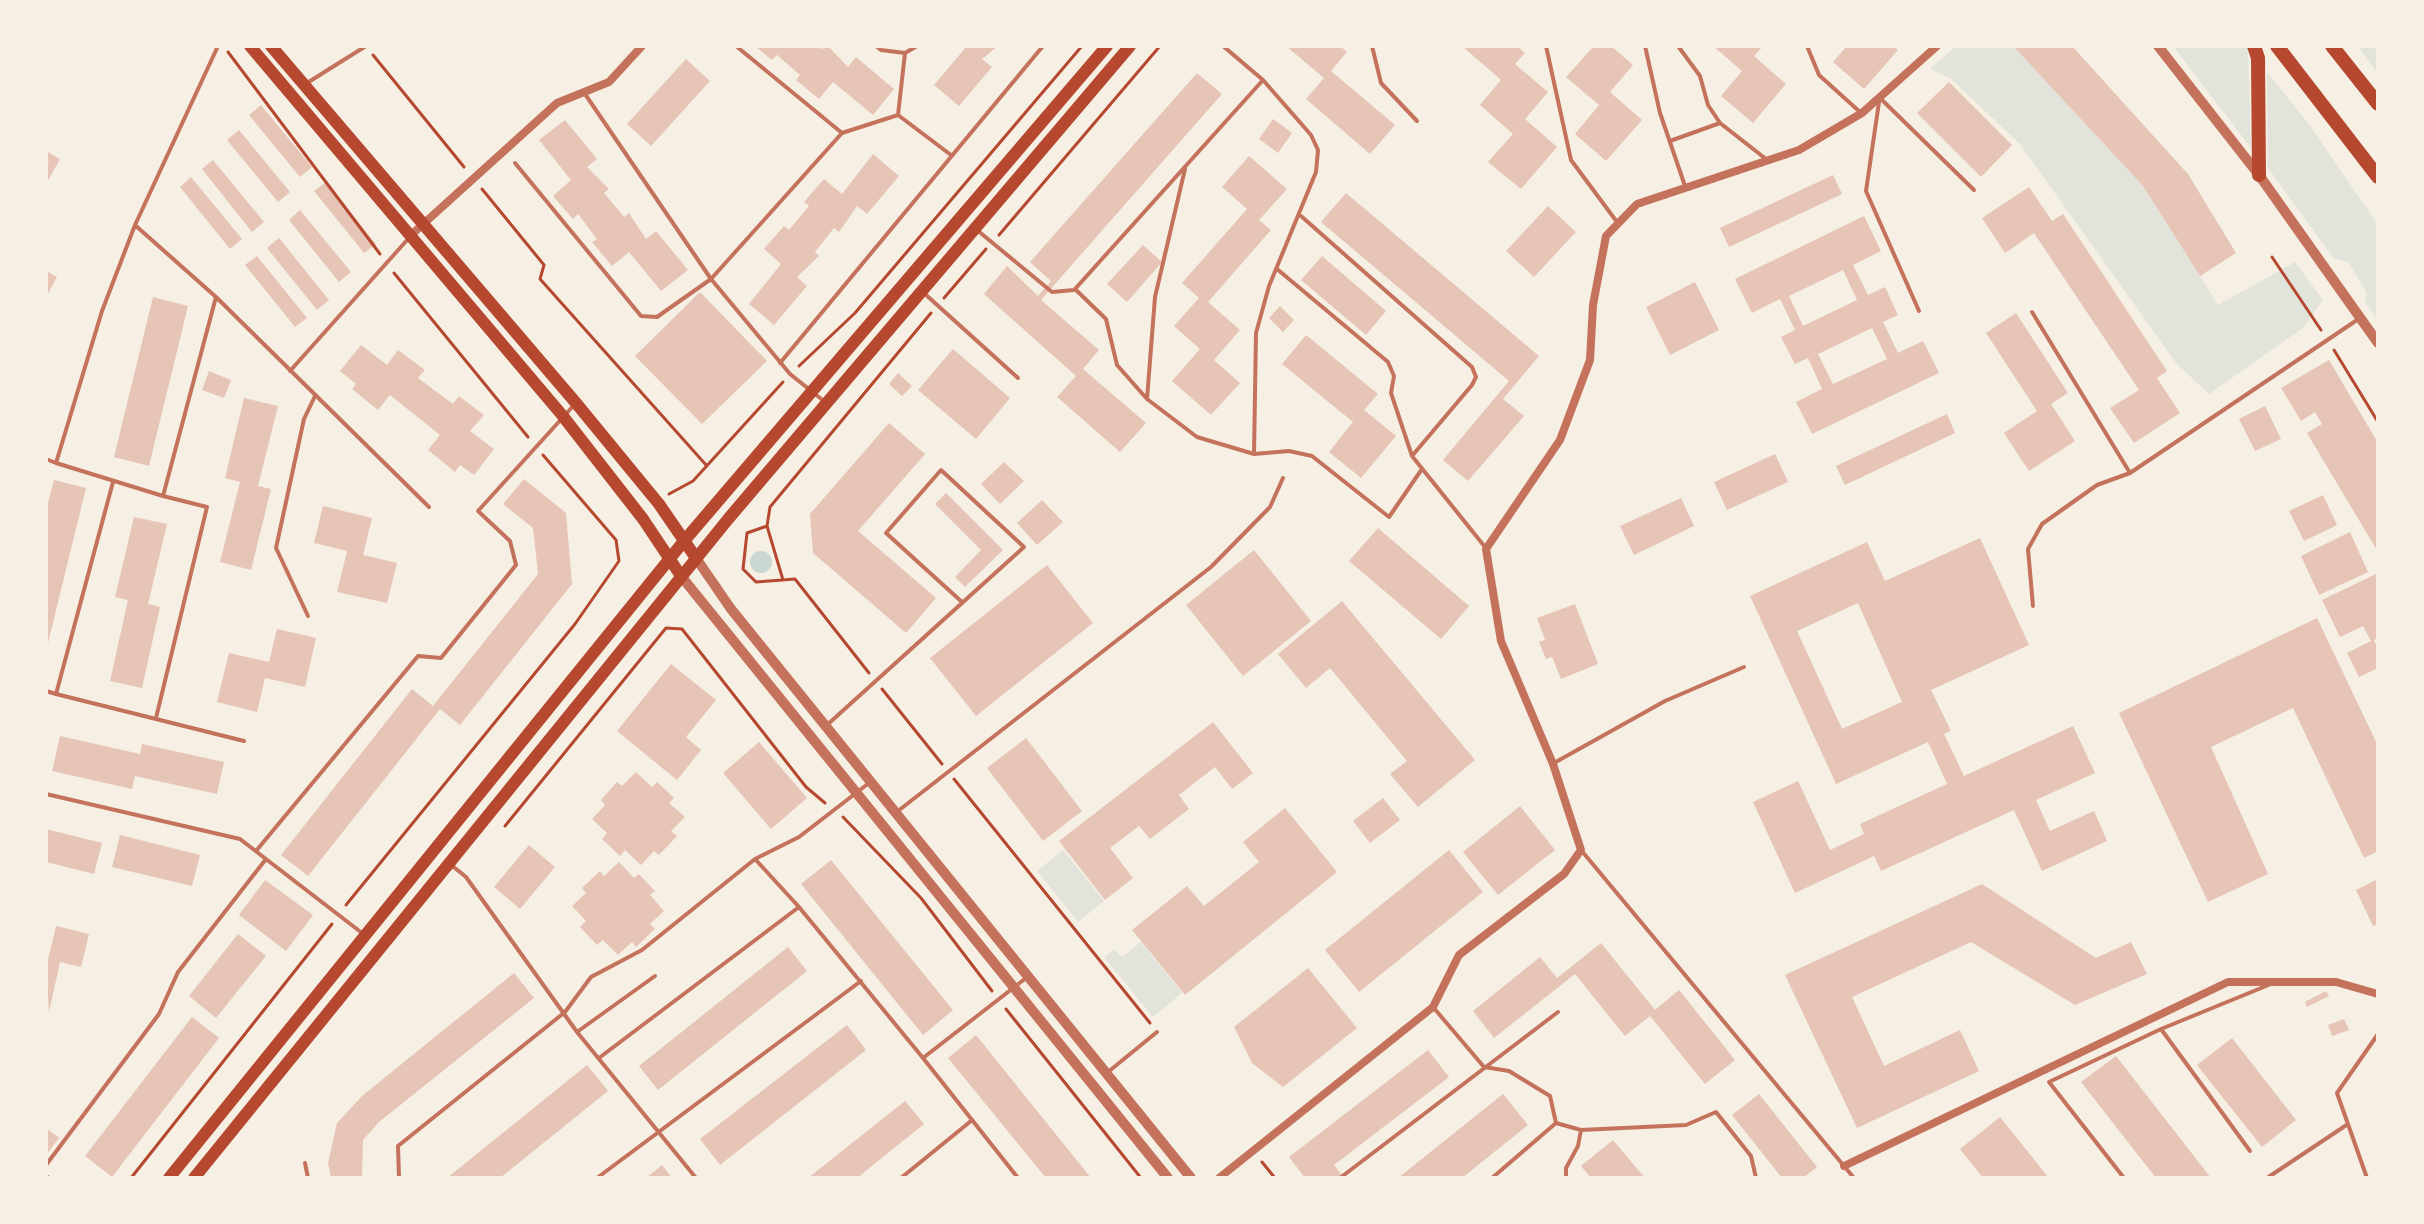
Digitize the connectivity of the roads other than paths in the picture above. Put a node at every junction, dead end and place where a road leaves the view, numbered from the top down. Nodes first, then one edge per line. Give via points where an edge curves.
1 (221, 46) edge
2 (250, 46) edge
3 (271, 46) edge
4 (366, 46) edge
5 (642, 46) edge
6 (736, 46) edge
7 (876, 46) edge
8 (917, 46) edge
9 (1043, 46) edge
10 (1107, 46) edge
11 (1130, 46) edge
12 (1223, 46) edge
13 (1372, 46) edge
14 (1546, 46) edge
15 (1645, 46) edge
16 (1678, 46) edge
17 (1807, 46) edge
18 (2158, 46) edge
19 (2254, 46) edge
20 (2277, 46) edge
21 (2332, 46) edge
22 (1934, 47) edge
23 (905, 53) junction
24 (1263, 80) junction
25 (304, 85) junction
26 (584, 92) junction
27 (1879, 97) junction
28 (2378, 104) edge
29 (1862, 113) junction
30 (898, 115) junction
31 (1417, 121) dead end
32 (1720, 123) junction
33 (842, 133) junction
34 (1670, 141) junction
35 (951, 155) junction
36 (1768, 160) junction
37 (515, 163) dead end
38 (1185, 169) junction
39 (2259, 175) junction
40 (2378, 177) edge
41 (1686, 188) junction
42 (1974, 190) dead end
43 (1301, 216) junction
44 (424, 223) junction
45 (1618, 224) junction
46 (135, 225) junction
47 (975, 228) junction
48 (410, 236) junction
49 (1277, 269) junction
50 (711, 279) junction
51 (1075, 289) junction
52 (921, 291) junction
53 (216, 297) junction
54 (1919, 311) dead end
55 (2032, 312) dead end
56 (2362, 317) junction
57 (2378, 343) edge
58 (780, 363) junction
59 (290, 371) junction
60 (1018, 378) dead end
61 (811, 391) junction
62 (315, 396) junction
63 (1147, 399) junction
64 (576, 403) junction
65 (827, 404) junction
66 (562, 415) junction
67 (1254, 454) junction
68 (1412, 456) junction
69 (46, 459) edge
70 (56, 463) junction
71 (1422, 469) junction
72 (2130, 473) junction
73 (1283, 478) dead end
74 (113, 482) junction
75 (163, 496) junction
76 (429, 507) dead end
77 (684, 541) junction
78 (1486, 549) junction
79 (670, 557) junction
80 (696, 558) junction
81 (681, 576) junction
82 (962, 602) junction
83 (2033, 606) dead end
84 (308, 616) dead end
85 (1744, 667) dead end
86 (46, 691) edge
87 (56, 694) junction
88 (156, 718) junction
89 (826, 726) junction
90 (244, 741) dead end
91 (1553, 764) junction
92 (871, 782) junction
93 (46, 794) edge
94 (855, 794) junction
95 (896, 813) junction
96 (1581, 850) junction
97 (256, 851) junction
98 (266, 859) junction
99 (755, 859) junction
100 (448, 863) junction
101 (799, 907) junction
102 (364, 935) junction
103 (655, 976) dead end
104 (1028, 976) junction
105 (861, 981) junction
106 (2273, 983) junction
107 (1014, 987) junction
108 (2377, 997) edge
109 (1433, 1007) junction
110 (565, 1012) junction
111 (1558, 1012) dead end
112 (2161, 1029) junction
113 (577, 1032) junction
114 (1157, 1032) dead end
115 (2378, 1034) edge
116 (599, 1058) junction
117 (923, 1058) junction
118 (1484, 1067) junction
119 (1106, 1073) junction
120 (971, 1121) junction
121 (1556, 1123) junction
122 (2348, 1124) junction
123 (658, 1130) junction
124 (1581, 1130) junction
125 (2250, 1151) dead end
126 (305, 1163) dead end
127 (46, 1165) edge
128 (1844, 1166) junction
129 (169, 1178) edge
130 (194, 1178) edge
131 (308, 1178) edge
132 (399, 1178) edge
133 (597, 1178) edge
134 (696, 1178) edge
135 (901, 1178) edge
136 (1018, 1178) edge
137 (1168, 1178) edge
138 (1191, 1178) edge
139 (1219, 1178) edge
140 (1340, 1178) edge
141 (1492, 1178) edge
142 (1566, 1178) edge
143 (1756, 1178) edge
144 (1854, 1178) edge
145 (2124, 1178) edge
146 (2267, 1178) edge
147 (2367, 1178) edge

1 - 46 lane
2 - 48 main road
3 - 25 main road
4 - 25 lane
5 - 26 street via 609,82
6 - 33 lane
7 - 23 lane
8 - 23 lane
9 - 35 lane
10 - 61 main road
11 - 47 main road
12 - 24 lane
13 - 31 lane via 1381,83
14 - 45 lane via 1571,160
15 - 34 lane
16 - 32 lane via 1700,76
17 - 29 lane via 1819,75
18 - 39 street
19 - 39 highway
20 - 40 highway
21 - 28 highway
22 - 27 street
23 - 30 lane
24 - 38 lane
24 - 43 lane via 1318,150
25 - 44 main road
26 - 44 street via 557,103
26 - 50 lane
27 - 29 street
27 - 42 lane
27 - 54 lane via 1866,191
29 - 36 street via 1799,150
30 - 33 lane
30 - 35 lane
32 - 34 lane
32 - 36 lane
33 - 50 lane
34 - 41 lane
35 - 58 lane
36 - 41 street
37 - 50 lane via 641,316 657,317
38 - 51 lane
38 - 63 lane via 1155,297
39 - 56 street
41 - 45 street via 1637,204
43 - 49 lane
43 - 68 lane via 1472,367 1472,385
44 - 48 street
44 - 64 main road
45 - 78 street via 1606,236 1593,305 1590,360 1560,440
46 - 53 lane
46 - 70 lane via 102,311
47 - 51 lane via 1052,292
47 - 52 main road
48 - 59 lane
48 - 66 main road
49 - 67 lane via 1256,333
49 - 68 lane via 1388,362 1394,376 1391,393
50 - 58 lane
51 - 63 lane via 1106,319 1117,365
52 - 60 lane
52 - 65 main road
53 - 59 lane
53 - 75 lane
55 - 72 lane
56 - 57 street
56 - 72 lane
58 - 61 lane
59 - 62 lane
61 - 65 lane
61 - 77 main road
62 - 76 lane
62 - 84 lane via 304,419 276,548
63 - 67 lane via 1197,437
64 - 66 lane
64 - 77 main road
65 - 80 main road
66 - 79 main road
66 - 97 lane via 478,511 510,541 516,565 441,658 418,656
67 - 71 lane via 1289,451 1312,456 1389,517
68 - 71 lane
69 - 70 lane
70 - 74 lane
71 - 78 lane
72 - 83 lane via 2097,485 2042,524 2028,549
73 - 95 lane via 1270,507 1211,567
74 - 75 lane
74 - 87 lane
75 - 88 lane via 207,507
77 - 79 main road
77 - 80 main road
78 - 91 street via 1501,641
79 - 80 main road
79 - 81 main road
79 - 102 main road
80 - 81 main road
80 - 89 street
81 - 94 street
81 - 100 main road
82 - 82 lane via 1024,547 941,470 886,533
82 - 89 lane
85 - 91 lane via 1665,701
86 - 87 lane
87 - 88 lane
88 - 90 lane
89 - 92 street
91 - 96 street
92 - 94 lane
92 - 95 street
93 - 97 lane via 240,839
94 - 99 lane via 799,837
94 - 107 street
95 - 104 street
96 - 109 street via 1564,874 1459,955
96 - 128 lane
97 - 98 lane
98 - 102 lane
98 - 127 lane via 178,972 159,1014
99 - 101 lane
99 - 110 lane via 642,950 591,977
100 - 110 lane via 466,877
100 - 130 main road
101 - 105 lane
101 - 116 lane
102 - 129 main road
103 - 113 lane
104 - 107 lane
104 - 119 street
105 - 117 lane
105 - 123 lane
106 - 108 street via 2336,982
106 - 112 lane
106 - 128 street via 2228,982
107 - 117 lane
107 - 137 street
109 - 118 lane
109 - 139 street
110 - 113 lane
110 - 132 lane via 398,1146
111 - 118 lane
112 - 125 lane
112 - 145 lane via 2049,1082
113 - 116 lane
114 - 119 lane
115 - 122 lane via 2337,1093
116 - 123 lane
117 - 120 lane
118 - 121 lane via 1509,1071 1550,1096
118 - 140 lane
119 - 138 street
120 - 135 lane
120 - 136 lane
121 - 124 lane
121 - 141 lane
122 - 146 lane
122 - 147 lane
123 - 133 lane
123 - 134 lane
124 - 142 lane
124 - 143 lane via 1686,1125 1716,1112 1751,1156
126 - 131 lane
128 - 144 lane

